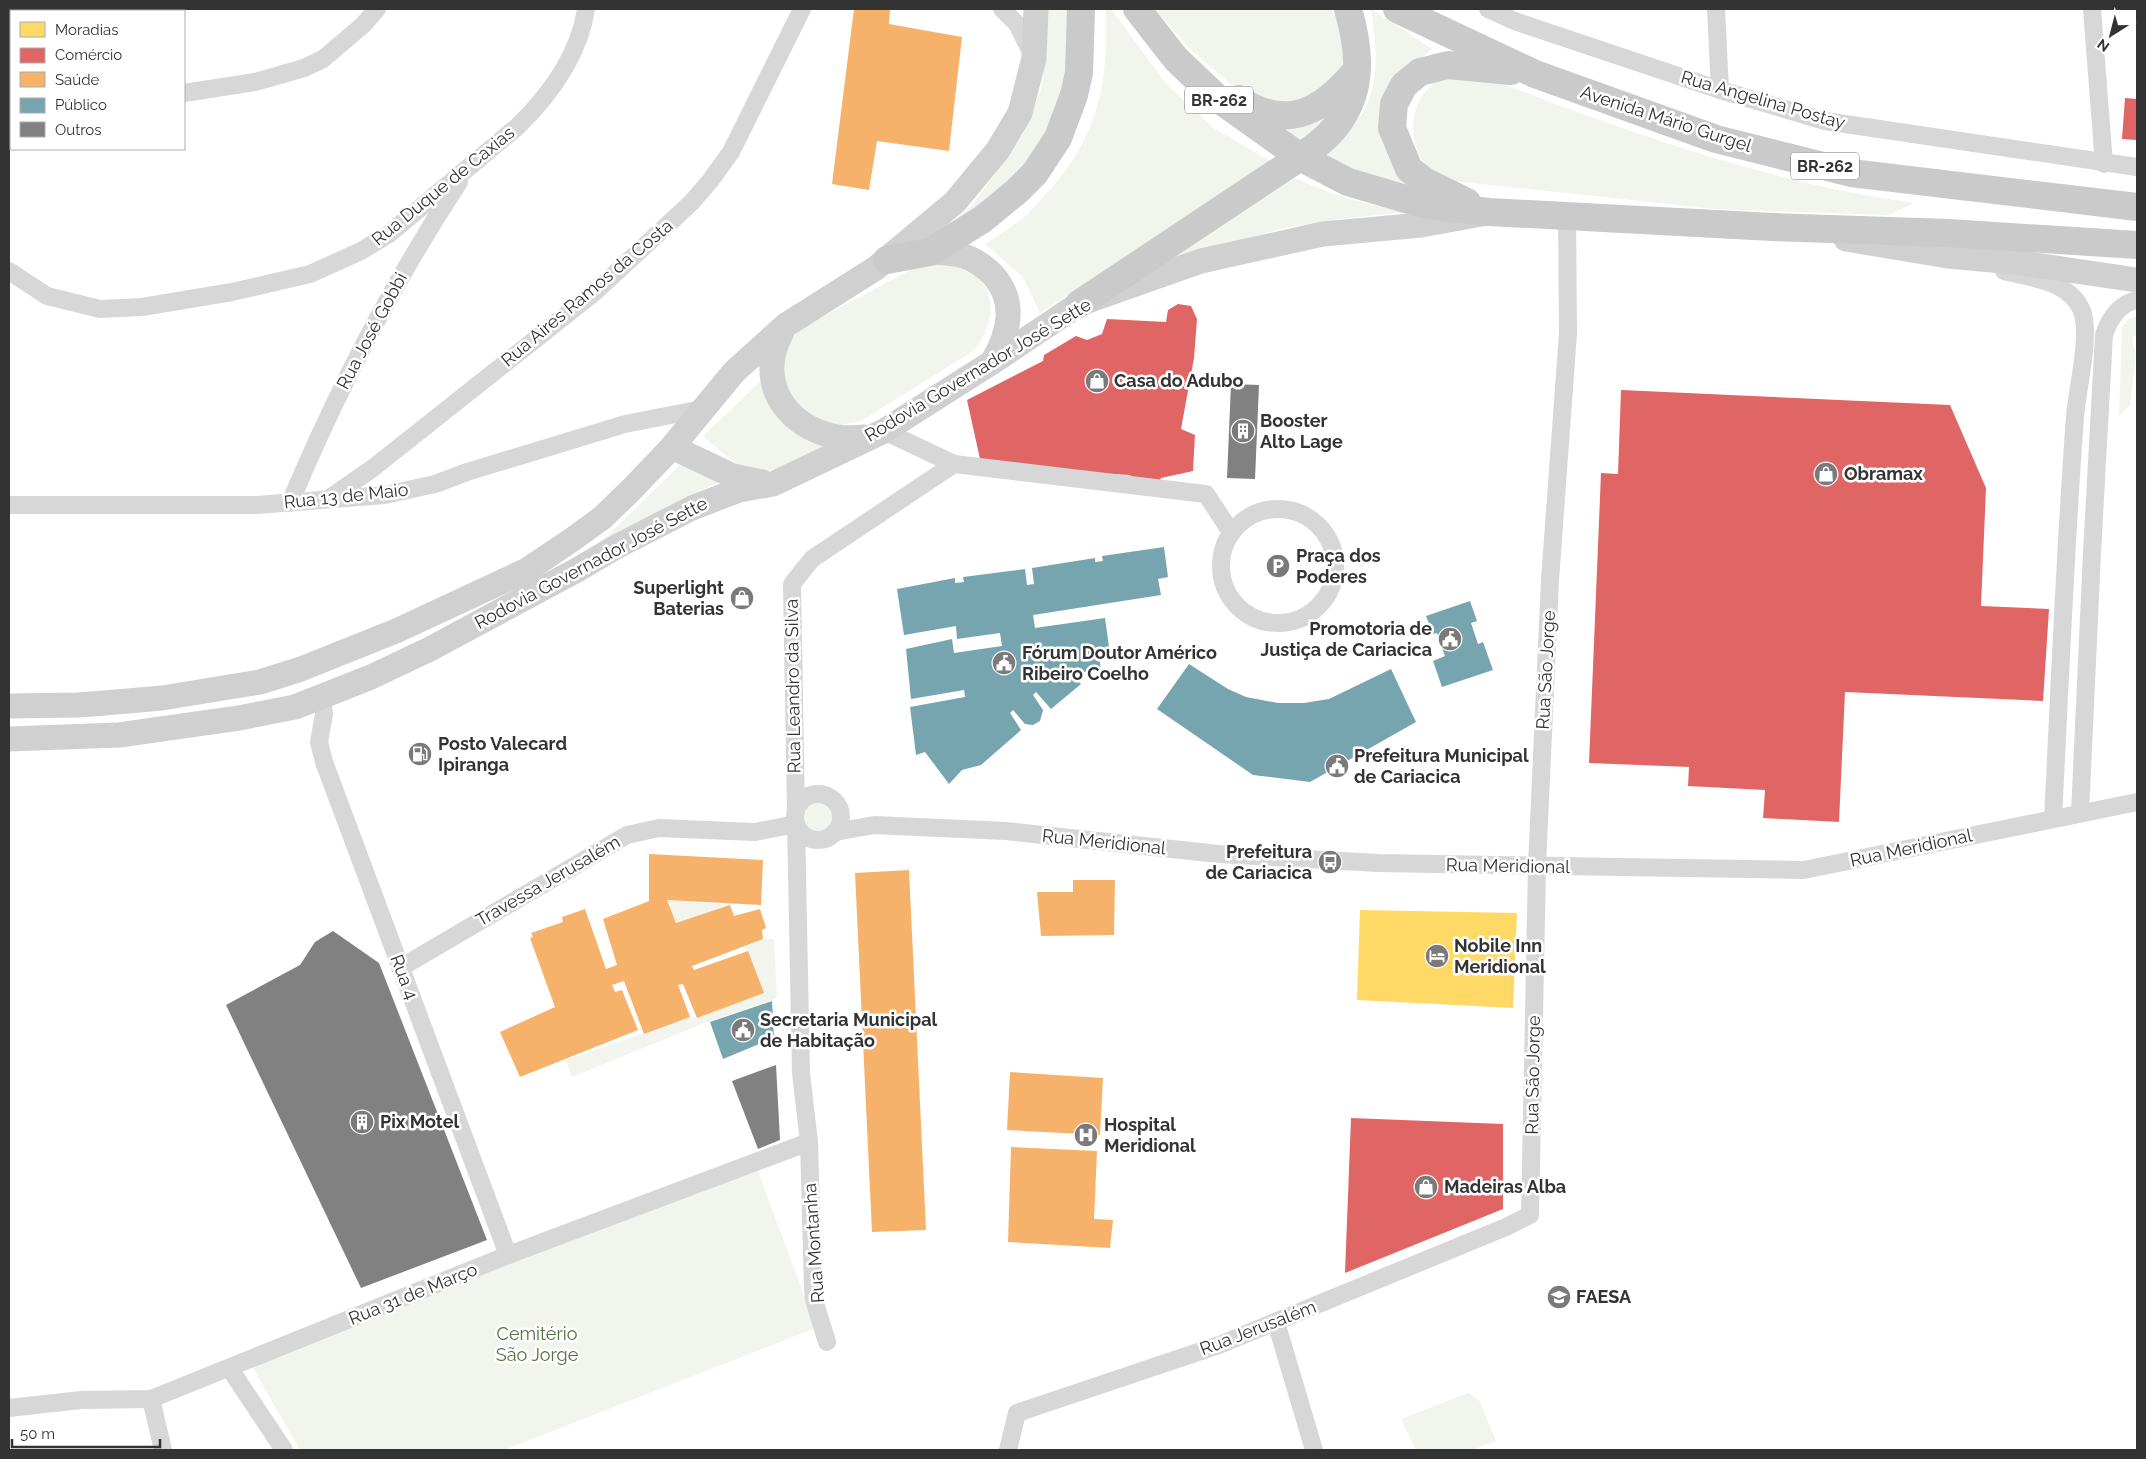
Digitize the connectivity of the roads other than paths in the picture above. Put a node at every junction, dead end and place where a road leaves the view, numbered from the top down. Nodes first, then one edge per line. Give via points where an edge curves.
1 (377, 9) edge
2 (586, 9) edge
3 (802, 9) edge
4 (1002, 9) edge
5 (1036, 9) edge
6 (1081, 9) edge
7 (1348, 9) edge
8 (1397, 9) edge
9 (1488, 9) edge
10 (1716, 9) edge
11 (2092, 9) edge
12 (1144, 18) edge
13 (1034, 58) junction
14 (1359, 68) junction
15 (1535, 74) junction
16 (1720, 90) junction
17 (185, 93) edge
18 (1300, 157) junction
19 (2104, 164) junction
20 (469, 166) junction
21 (2137, 167) edge
22 (2134, 206) edge
23 (1489, 212) junction
24 (1567, 215) junction
25 (1772, 227) junction
26 (2137, 245) edge
27 (930, 252) junction
28 (1925, 252) junction
29 (887, 260) junction
30 (9, 271) edge
31 (2137, 280) edge
32 (2137, 300) edge
33 (1079, 304) junction
34 (786, 325) junction
35 (992, 363) junction
36 (702, 410) junction
37 (884, 431) junction
38 (672, 447) junction
39 (954, 464) junction
40 (773, 484) junction
41 (327, 500) junction
42 (290, 503) junction
43 (9, 505) edge
44 (1231, 532) junction
45 (396, 631) junction
46 (322, 696) junction
47 (9, 706) edge
48 (9, 739) edge
49 (794, 770) junction
50 (830, 798) junction
51 (2137, 802) edge
52 (2080, 813) junction
53 (796, 817) junction
54 (2053, 818) junction
55 (874, 825) junction
56 (835, 832) junction
57 (1537, 866) junction
58 (400, 968) junction
59 (809, 1142) junction
60 (1530, 1215) joint
61 (508, 1255) junction
62 (1276, 1322) junction
63 (827, 1342) dead end
64 (230, 1369) junction
65 (151, 1399) junction
66 (9, 1408) edge
67 (163, 1450) edge
68 (284, 1450) edge
69 (1008, 1450) edge
70 (1314, 1450) edge

1 - 17 street via 330,53 304,68 255,82
2 - 20 street, Rua Duque de Caxias via 567,65 553,89 517,127
3 - 41 street, Rua Aires Ramos da Costa via 731,152 692,202 594,292 373,468
4 - 13 street via 1017,24
5 - 13 main road, Rodovia Governador José Sette
6 - 27 main road via 1079,73 1058,138 1048,156 1035,173 990,213
7 - 14 main road via 1356,36
8 - 15 main road, Avenida Mário Gurgel / BR-262
9 - 16 street, Rua Angelina Postay via 1517,22
10 - 16 street
11 - 19 street
12 - 14 main road via 1242,102 1266,113 1289,116 1314,109 1341,89
12 - 18 main road, BR-262 via 1176,59 1216,97
13 - 29 main road, Rodovia Governador José Sette via 1020,113 998,150 955,202
14 - 18 main road via 1345,113 1330,134
15 - 22 main road, Avenida Mário Gurgel / BR-262 via 1716,139 1851,172
15 - 23 main road via 1448,65 1420,72 1404,85 1394,104 1392,128 1409,169 1437,189
16 - 19 street, Rua Angelina Postay via 1825,121
18 - 23 main road, BR-262 via 1348,182 1388,195 1426,205
18 - 33 main road
19 - 21 street, Rua Angelina Postay
20 - 30 street, Rua Duque de Caxias via 389,234 362,251 310,274 281,282 142,307 100,309 47,296
20 - 42 street, Rua José Gobbi via 411,258 358,354
23 - 24 main road, BR-262
23 - 33 main road, Rodovia Governador José Sette via 1448,222 1324,234 1201,261
24 - 25 main road, BR-262
24 - 57 street, Rua São Jorge via 1568,333 1550,580
25 - 26 main road, BR-262 via 1949,233
25 - 28 main road, BR-262
27 - 29 main road
27 - 35 main road via 964,256 976,261 1001,284 1008,300 1009,318 1001,347
28 - 31 main road, BR-262
28 - 54 street via 2047,281 2073,297 2085,323 2075,415
29 - 34 main road, Rodovia Governador José Sette
32 - 52 street via 2119,309 2104,335
33 - 35 main road, Rodovia Governador José Sette
34 - 36 main road, Rodovia Governador José Sette via 734,372
34 - 37 main road via 776,344 771,370 773,385 784,408 816,432 830,436 848,439
35 - 37 main road, Rodovia Governador José Sette
36 - 38 main road, Rodovia Governador José Sette
36 - 41 street, Rua 13 de Maio via 625,424 411,490
37 - 39 street
37 - 40 main road, Rodovia Governador José Sette
38 - 40 main road via 733,476
38 - 45 main road, Rodovia Governador José Sette via 602,518 535,565
39 - 44 street via 1206,494
39 - 49 street, Rua Leandro da Silva via 812,559 792,584
40 - 46 main road, Rodovia Governador José Sette via 739,490 692,508 430,649
41 - 42 street, Rua 13 de Maio
42 - 43 street, Rua 13 de Maio
44 - 44 street via 1221,560 1222,578 1228,595 1240,609 1255,618 1278,624 1308,616 1321,604 1334,580 1335,554 1328,537 1316,522 1302,513 1266,510 1249,516
45 - 46 main road via 334,666 328,674
45 - 47 main road, Rodovia Governador José Sette via 260,682 162,698 79,705
46 - 48 main road, Rodovia Governador José Sette via 295,707 239,718 119,735
46 - 58 street, Rua 4 via 324,714 319,742
49 - 50 street via 812,790
49 - 53 street, Rua Leandro da Silva
50 - 53 street via 819,794 807,797 802,800
50 - 55 street
50 - 56 street via 840,813
51 - 52 street, Rua Meridional
52 - 54 street, Rua Meridional
53 - 56 street via 804,835 814,839 825,838
53 - 58 street, Travessa Jerusalém via 755,832 659,828 627,835
53 - 59 street, Rua Leandro da Silva via 801,1073
54 - 57 street, Rua Meridional via 1804,870
55 - 56 street
55 - 57 street, Rua Meridional via 1006,832 1218,854 1406,864
57 - 60 street, Rua São Jorge
58 - 61 street, Rua 4
59 - 61 street, Rua 31 de Março
59 - 63 street, Rua Montanha via 813,1289
60 - 62 street, Rua Jerusalém
61 - 64 street, Rua 31 de Março
62 - 69 street, Rua Jerusalém via 1219,1345 1017,1413
62 - 70 street
64 - 65 street, Rua 31 de Março
64 - 68 street
65 - 66 street, Rua 31 de Março via 81,1400
65 - 67 street

